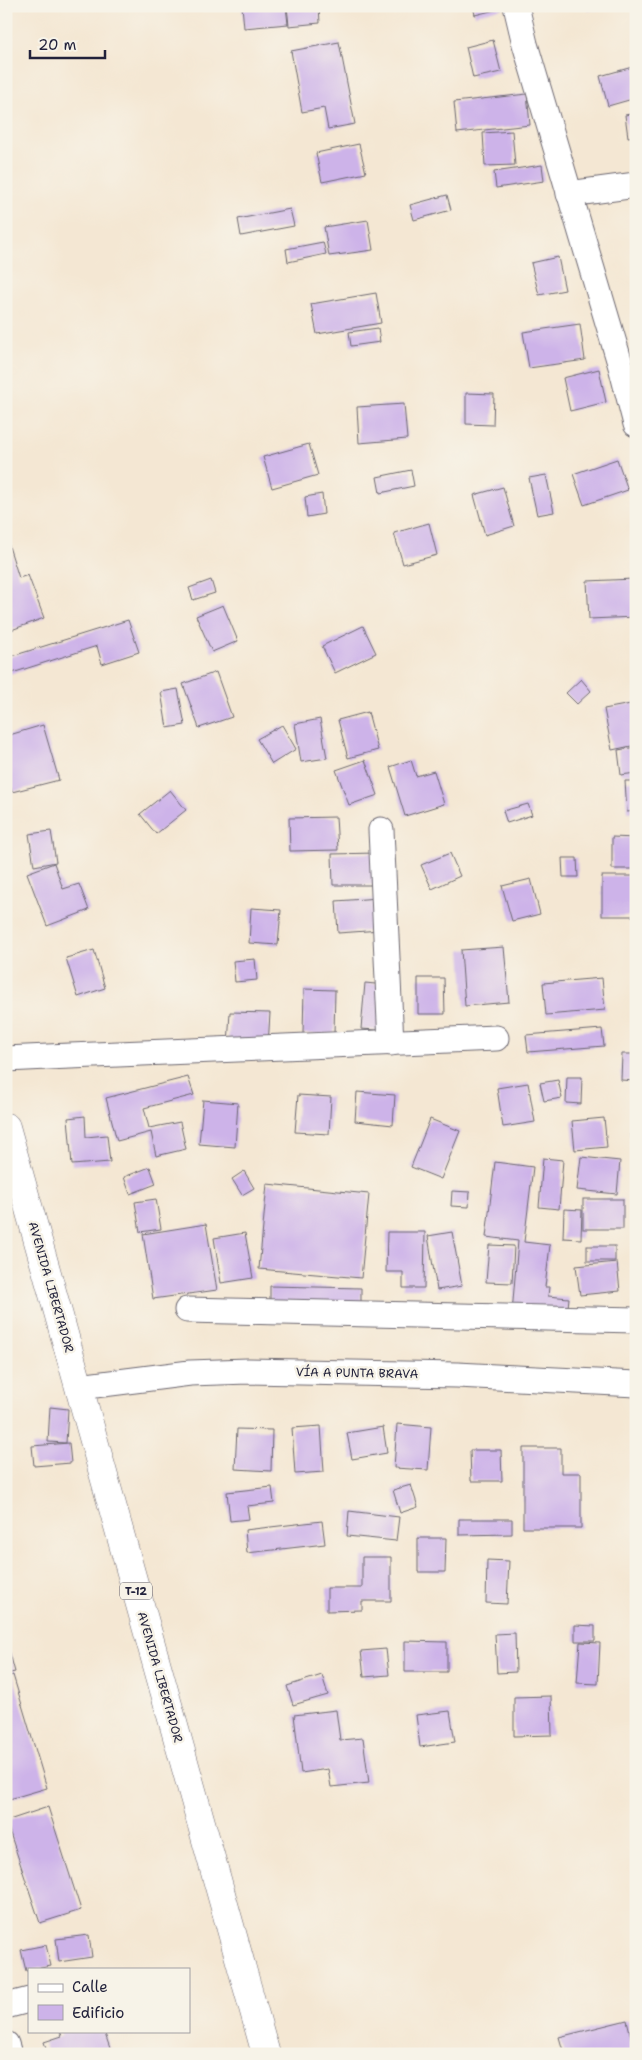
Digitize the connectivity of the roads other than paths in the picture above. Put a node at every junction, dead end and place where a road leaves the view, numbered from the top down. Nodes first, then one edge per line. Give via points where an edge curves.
1 (516, 6) edge
2 (636, 185) edge
3 (569, 194) junction
4 (636, 424) edge
5 (381, 830) dead end
6 (496, 1038) dead end
7 (391, 1043) junction
8 (6, 1059) edge
9 (6, 1127) edge
10 (187, 1310) dead end
11 (636, 1320) edge
12 (636, 1384) edge
13 (79, 1387) junction
14 (28, 2000) edge
15 (6, 2006) edge
16 (6, 2044) edge
17 (9, 2054) edge
18 (266, 2054) edge

1 - 3 street
2 - 3 street
3 - 4 street
5 - 7 street
6 - 7 street
7 - 8 street
9 - 13 highway, AVENIDA LIBERTADOR / T-12
10 - 11 street
12 - 13 street, VÍA A PUNTA BRAVA via 457,1375 248,1371 190,1373
13 - 18 highway, AVENIDA LIBERTADOR / T-12
14 - 15 street
16 - 17 street

